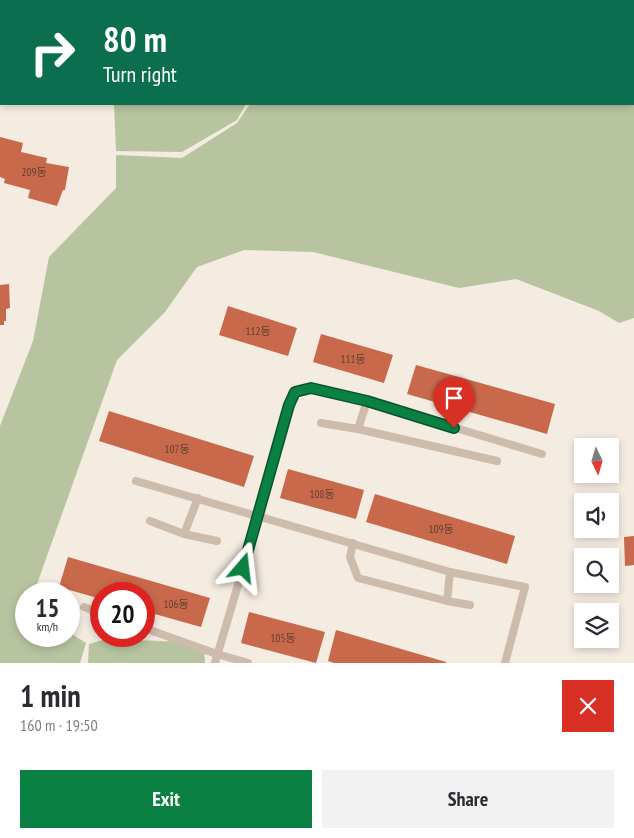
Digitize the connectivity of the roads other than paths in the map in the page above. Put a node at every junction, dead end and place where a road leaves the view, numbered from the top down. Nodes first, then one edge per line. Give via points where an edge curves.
1 (367, 401) junction
2 (321, 423) dead end
3 (358, 430) junction
4 (542, 454) dead end
5 (497, 461) dead end
6 (136, 481) dead end
7 (198, 498) junction
8 (258, 517) junction
9 (150, 521) dead end
10 (184, 534) junction
11 (217, 541) dead end
12 (353, 543) junction
13 (450, 572) junction
14 (446, 601) junction
15 (470, 605) dead end
16 (84, 607) dead end
17 (90, 609) edge
18 (155, 632) edge
19 (217, 654) junction
20 (215, 663) edge
21 (248, 663) edge
22 (505, 663) edge

1 - 3 lane
1 - 4 lane
1 - 8 lane via 311,388 295,392
2 - 3 lane
3 - 5 lane
6 - 7 lane
7 - 8 lane
7 - 10 lane
8 - 12 lane
8 - 19 lane
9 - 10 lane
10 - 11 lane
12 - 13 lane
12 - 14 lane via 350,558 358,578
13 - 14 lane
13 - 22 lane via 525,587
14 - 15 lane
16 - 17 lane
18 - 19 lane
19 - 20 lane
19 - 21 lane

